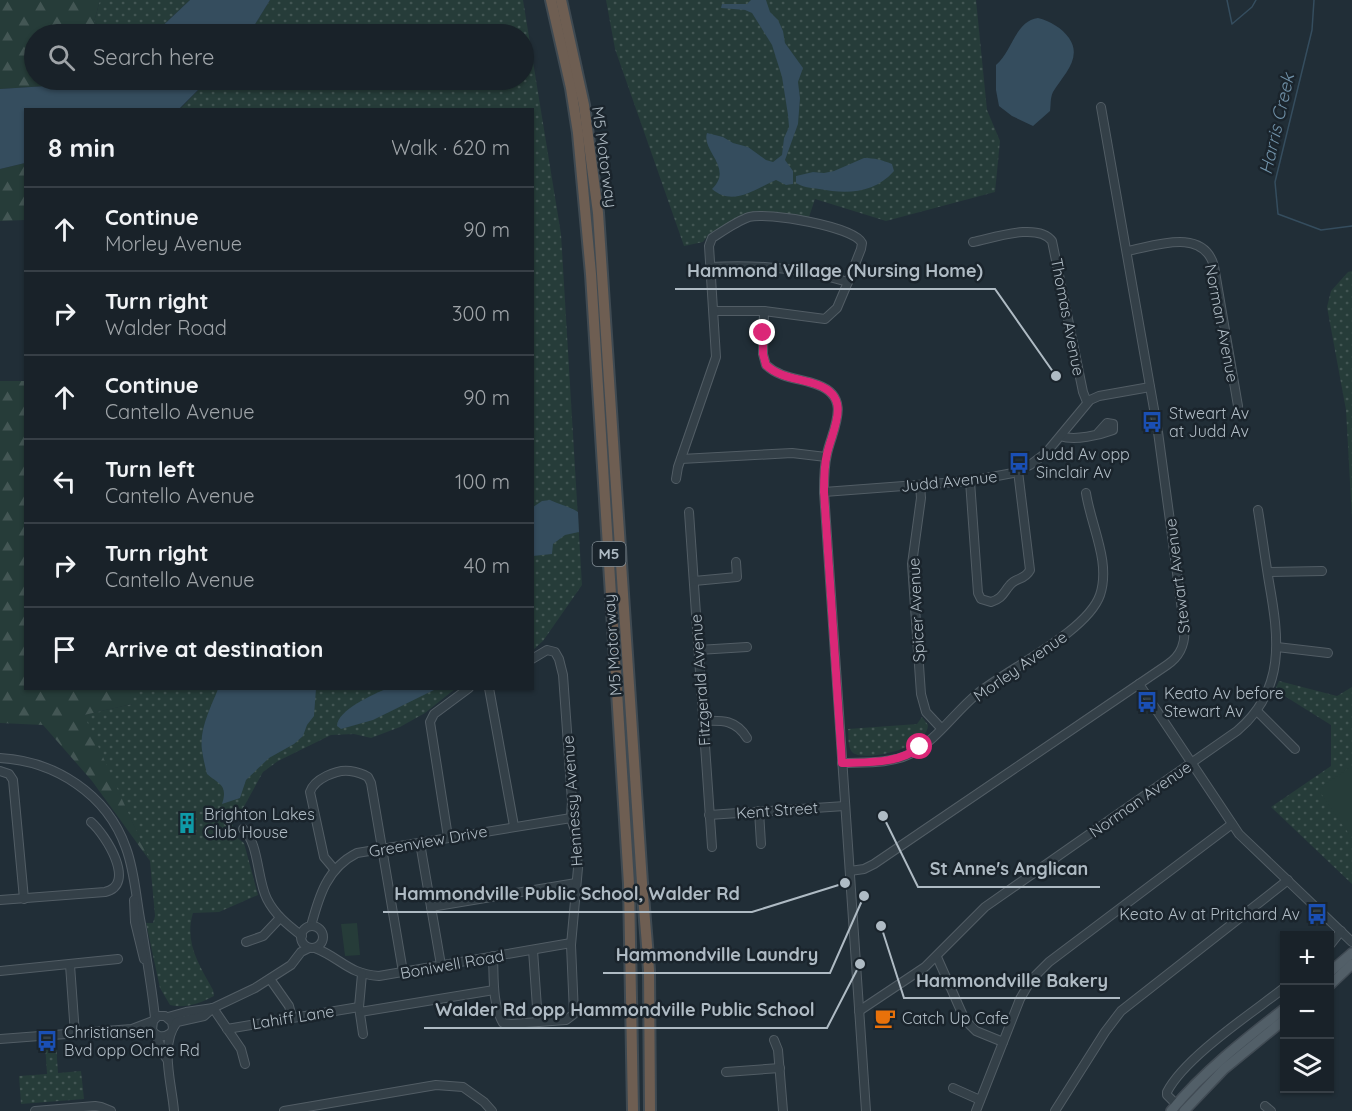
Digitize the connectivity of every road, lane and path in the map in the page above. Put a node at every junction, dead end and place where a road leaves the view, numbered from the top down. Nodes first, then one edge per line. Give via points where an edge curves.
1 (551, 0) edge
2 (561, 0) edge
3 (1101, 107) dead end
4 (973, 242) dead end
5 (1126, 251) junction
6 (710, 267) junction
7 (848, 282) junction
8 (714, 311) junction
9 (764, 311) junction
10 (1150, 387) junction
11 (1088, 402) junction
12 (1238, 406) dead end
13 (1098, 434) dead end
14 (1060, 436) junction
15 (826, 457) junction
16 (681, 459) junction
17 (1018, 471) junction
18 (676, 479) dead end
19 (970, 481) junction
20 (921, 485) junction
21 (824, 492) junction
22 (1086, 493) dead end
23 (1258, 510) dead end
24 (689, 512) dead end
25 (736, 562) dead end
26 (1322, 571) dead end
27 (1268, 572) junction
28 (694, 581) junction
29 (1098, 600) junction
30 (1108, 604) dead end
31 (1277, 646) junction
32 (747, 647) dead end
33 (698, 650) junction
34 (1328, 653) dead end
35 (534, 658) edge
36 (1139, 684) junction
37 (466, 690) edge
38 (489, 690) edge
39 (1257, 711) junction
40 (703, 721) junction
41 (941, 728) junction
42 (747, 738) dead end
43 (1295, 749) dead end
44 (0, 759) edge
45 (842, 763) junction
46 (1192, 763) junction
47 (0, 771) edge
48 (845, 806) junction
49 (759, 811) junction
50 (709, 815) junction
51 (571, 818) junction
52 (91, 822) dead end
53 (1232, 824) junction
54 (514, 826) junction
55 (243, 829) dead end
56 (448, 837) junction
57 (420, 843) junction
58 (761, 844) dead end
59 (712, 847) dead end
60 (382, 848) junction
61 (335, 870) junction
62 (850, 871) junction
63 (1288, 880) junction
64 (576, 883) junction
65 (24, 898) junction
66 (0, 900) edge
67 (431, 908) junction
68 (284, 921) junction
69 (313, 927) junction
70 (1341, 932) junction
71 (323, 939) junction
72 (1334, 940) edge
73 (246, 942) dead end
74 (1352, 942) edge
75 (307, 943) junction
76 (571, 943) junction
77 (533, 950) junction
78 (1352, 953) edge
79 (493, 956) junction
80 (937, 957) junction
81 (118, 959) dead end
82 (335, 960) junction
83 (1352, 964) edge
84 (70, 965) junction
85 (441, 965) junction
86 (1334, 968) edge
87 (0, 971) edge
88 (403, 972) junction
89 (362, 974) junction
90 (270, 979) junction
91 (1334, 980) edge
92 (494, 990) junction
93 (1280, 991) edge
94 (153, 996) junction
95 (213, 1008) junction
96 (359, 1010) junction
97 (859, 1011) junction
98 (1280, 1012) edge
99 (167, 1017) junction
100 (292, 1017) junction
101 (154, 1019) junction
102 (538, 1022) junction
103 (1280, 1023) edge
104 (132, 1029) junction
105 (227, 1029) junction
106 (171, 1031) junction
107 (75, 1034) junction
108 (155, 1034) junction
109 (363, 1034) dead end
110 (0, 1039) edge
111 (774, 1040) dead end
112 (1003, 1042) junction
113 (245, 1064) dead end
114 (169, 1068) junction
115 (780, 1068) junction
116 (726, 1072) dead end
117 (953, 1088) dead end
118 (980, 1100) junction
119 (114, 1109) edge
120 (1177, 1109) edge
121 (35, 1111) edge
122 (174, 1111) edge
123 (284, 1111) edge
124 (492, 1111) edge
125 (633, 1111) edge
126 (650, 1111) edge
127 (783, 1111) edge
128 (866, 1111) edge
129 (976, 1111) edge
130 (1055, 1111) edge

1 - 125 highway, M5 Motorway / M5 via 578,134 591,274 630,884
2 - 126 highway, M5 Motorway / M5 via 584,105 600,234 649,969
3 - 5 street, Stewart Avenue
4 - 11 street, Thomas Avenue via 1022,232 1041,233 1052,242
5 - 10 street, Stewart Avenue
5 - 12 street, Norman Avenue via 1187,242 1199,245 1209,254
6 - 7 street via 783,267
6 - 7 street via 709,242 715,236 750,217 784,218 833,227 859,238 861,249
6 - 8 street
7 - 9 street via 837,308 825,319
8 - 9 street
8 - 16 street via 716,357
9 - 15 street via 766,365 783,376 820,386 836,402 838,418
10 - 11 street via 1099,396
10 - 36 street, Stewart Avenue via 1185,639 1175,659
11 - 14 street, Judd Avenue
13 - 14 street
14 - 17 street, Judd Avenue via 1043,456
15 - 16 street via 792,453
15 - 21 street
16 - 18 street
17 - 19 street, Judd Avenue
17 - 19 street via 1030,570 1024,578 1010,584 1002,597 991,602 981,599 978,592
19 - 20 street, Judd Avenue
20 - 21 street, Judd Avenue
20 - 41 street, Spicer Avenue via 912,564 921,693 926,712
21 - 45 street
22 - 29 street, Morley Avenue via 1103,564
23 - 27 street, Norman Avenue
24 - 28 street, Fitzgerald Avenue
25 - 28 street via 737,577
26 - 27 street
27 - 31 street, Norman Avenue
28 - 33 street, Fitzgerald Avenue
29 - 30 street
29 - 41 street, Morley Avenue via 1080,624 980,692
31 - 34 street
31 - 39 street, Norman Avenue via 1273,676
32 - 33 street
33 - 40 street, Fitzgerald Avenue
35 - 51 street, Hennessy Avenue via 547,650 555,652 559,659
36 - 46 street
36 - 62 street, Stewart Avenue via 874,864
37 - 56 street via 434,714 430,723
38 - 54 street
39 - 43 street
39 - 46 street, Norman Avenue via 1238,731
40 - 42 street via 732,722
40 - 50 street, Fitzgerald Avenue
41 - 45 street, Morley Avenue via 905,756
44 - 94 street via 28,762 69,779 108,814 130,860
45 - 48 street
46 - 53 street
46 - 80 street, Norman Avenue via 985,907
47 - 65 street via 13,780
48 - 49 street, Kent Street
48 - 62 street
49 - 50 street, Kent Street
49 - 58 street
50 - 59 street, Fitzgerald Avenue
51 - 54 street, Greenview Drive
51 - 64 street, Hennessy Avenue via 578,868
52 - 65 street via 109,845 119,874 117,887 105,892
53 - 63 street
53 - 112 street via 1040,970 1024,992
54 - 56 street, Greenview Drive
55 - 68 street, Boniwell Road via 250,838 266,897
56 - 57 street, Greenview Drive
57 - 60 street, Greenview Drive
57 - 67 street
60 - 61 street, Greenview Drive via 357,853
60 - 61 street via 368,777 349,771 324,778 314,784 309,796 324,857
60 - 88 street
61 - 69 street, Greenview Drive via 324,885
62 - 97 street
63 - 70 street
63 - 130 street via 1121,1011
64 - 67 street
64 - 76 street, Hennessy Avenue
65 - 66 street
67 - 85 street
68 - 69 street
68 - 73 street
68 - 75 street, Boniwell Road
69 - 71 street via 323,933
69 - 75 street via 304,931
70 - 72 street
70 - 74 street
71 - 75 street via 320,945
71 - 82 street
75 - 82 street, Boniwell Road
75 - 90 street via 291,965
76 - 77 street, Boniwell Road
76 - 102 street, Hennessy Avenue via 574,1014 566,1020
77 - 79 street, Boniwell Road
77 - 102 street
78 - 86 main road
79 - 85 street, Boniwell Road
79 - 92 street, Hennessy Avenue
80 - 97 street, Norman Avenue
80 - 112 street via 968,1024
81 - 84 street
82 - 89 street, Boniwell Road
83 - 91 main road
84 - 87 street
84 - 107 street
85 - 88 street, Boniwell Road
88 - 89 street, Boniwell Road
89 - 96 street
90 - 95 street
90 - 100 street
92 - 96 street, Lahiff Lane
92 - 102 street, Hennessy Avenue via 503,1023
93 - 120 street via 1212,1044 1182,1073 1167,1092
94 - 99 street
94 - 101 street
95 - 99 street
95 - 105 street
95 - 106 street via 204,1016 181,1020
96 - 100 street, Lahiff Lane
96 - 109 street
97 - 128 street
98 - 120 main road via 1222,1058
99 - 101 street
99 - 106 street via 172,1022
100 - 105 street, Lahiff Lane
101 - 104 street
101 - 108 street
103 - 120 main road
104 - 107 street
104 - 108 street
105 - 113 street via 241,1049
106 - 108 street via 163,1037
106 - 114 street
107 - 110 street
108 - 114 street
111 - 115 street
112 - 118 street
114 - 122 street
115 - 116 street
115 - 127 street
117 - 118 street
118 - 129 street
119 - 121 street via 95,1106
123 - 124 street via 436,1085 463,1087

